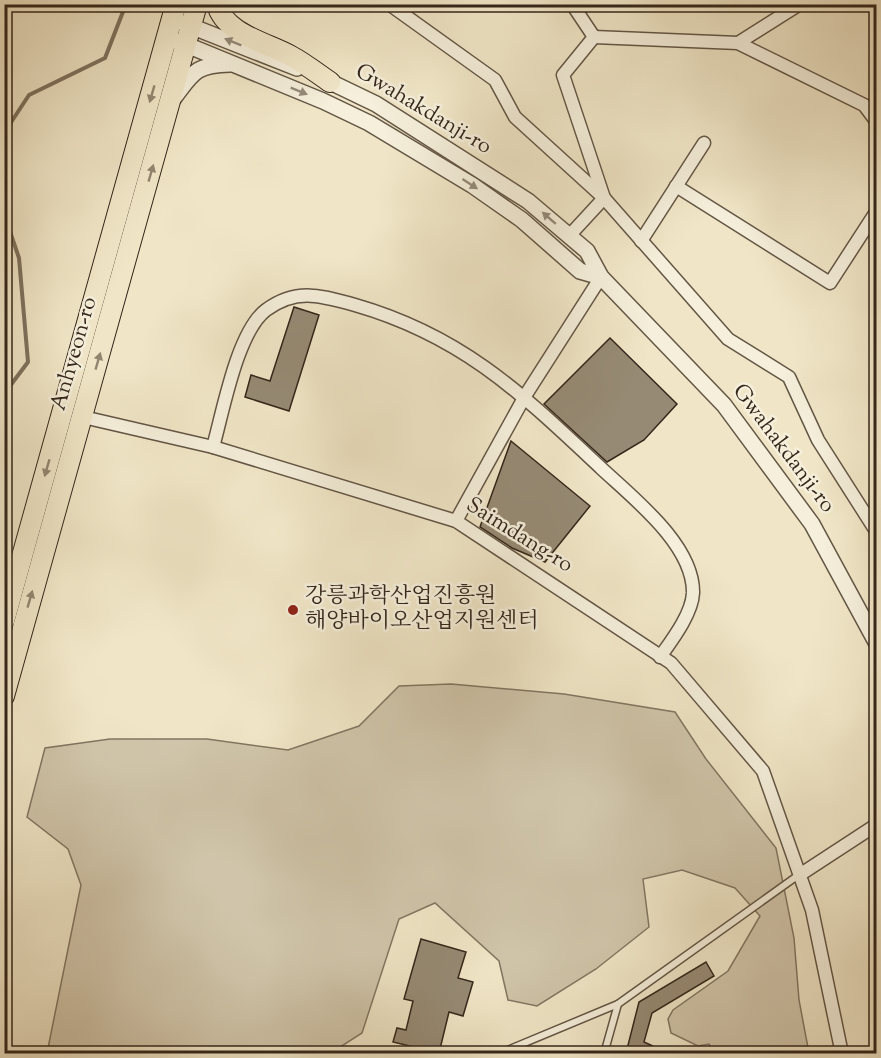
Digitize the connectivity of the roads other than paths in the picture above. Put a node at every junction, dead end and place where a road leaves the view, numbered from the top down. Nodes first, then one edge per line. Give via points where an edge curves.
1 (197, 4) edge
2 (217, 4) edge
3 (389, 4) edge
4 (572, 4) edge
5 (800, 4) edge
6 (172, 21) edge
7 (190, 35) junction
8 (594, 37) junction
9 (738, 43) junction
10 (237, 65) junction
11 (330, 82) junction
12 (171, 102) junction
13 (876, 121) edge
14 (704, 143) dead end
15 (676, 186) junction
16 (604, 198) junction
17 (876, 212) edge
18 (569, 236) junction
19 (641, 241) junction
20 (601, 277) junction
21 (525, 396) junction
22 (63, 412) junction
23 (83, 417) junction
24 (213, 447) junction
25 (456, 521) junction
26 (876, 531) edge
27 (4, 621) edge
28 (876, 642) edge
29 (660, 657) junction
30 (4, 696) edge
31 (876, 825) edge
32 (801, 874) junction
33 (618, 1004) junction
34 (498, 1053) edge
35 (604, 1053) edge
36 (842, 1053) edge

1 - 7 highway
2 - 11 highway via 224,19 235,29 292,57
3 - 16 street via 495,80 515,117
4 - 8 street
5 - 9 street
6 - 7 street
6 -> 22 highway, Anhyeon-ro
7 - 10 street, Gwahakdanji-ro
11 -> 7 street, Gwahakdanji-ro
7 - 12 highway, Anhyeon-ro
8 - 9 street
8 - 16 street via 563,75
9 - 13 street via 864,105
10 - 12 street via 204,66 193,73
10 -> 20 street, Gwahakdanji-ro via 369,123 472,184 522,220 580,271
18 -> 11 street, Gwahakdanji-ro via 528,201 429,135
23 -> 12 highway, Anhyeon-ro
14 - 15 street
15 - 17 street via 831,282
15 - 19 street
16 - 18 street
16 - 19 street
18 - 20 street, Gwahakdanji-ro via 587,251
19 - 26 street via 728,339 789,377 818,440
20 - 21 street
20 - 28 street, Gwahakdanji-ro via 724,405 812,524
21 - 24 street via 461,349 388,315 315,294 287,297 265,311 246,332
21 - 25 street
21 - 29 street via 670,536 687,565 693,593 680,630
22 - 23 highway
22 -> 27 highway, Anhyeon-ro
23 - 24 street, Saimdang-ro
30 -> 23 highway, Anhyeon-ro
24 - 25 street, Saimdang-ro
25 - 29 street, Saimdang-ro
29 - 32 street, Saimdang-ro via 671,663 763,771
31 - 32 street
32 - 33 lane
32 - 36 street
33 - 34 lane
33 - 35 lane

